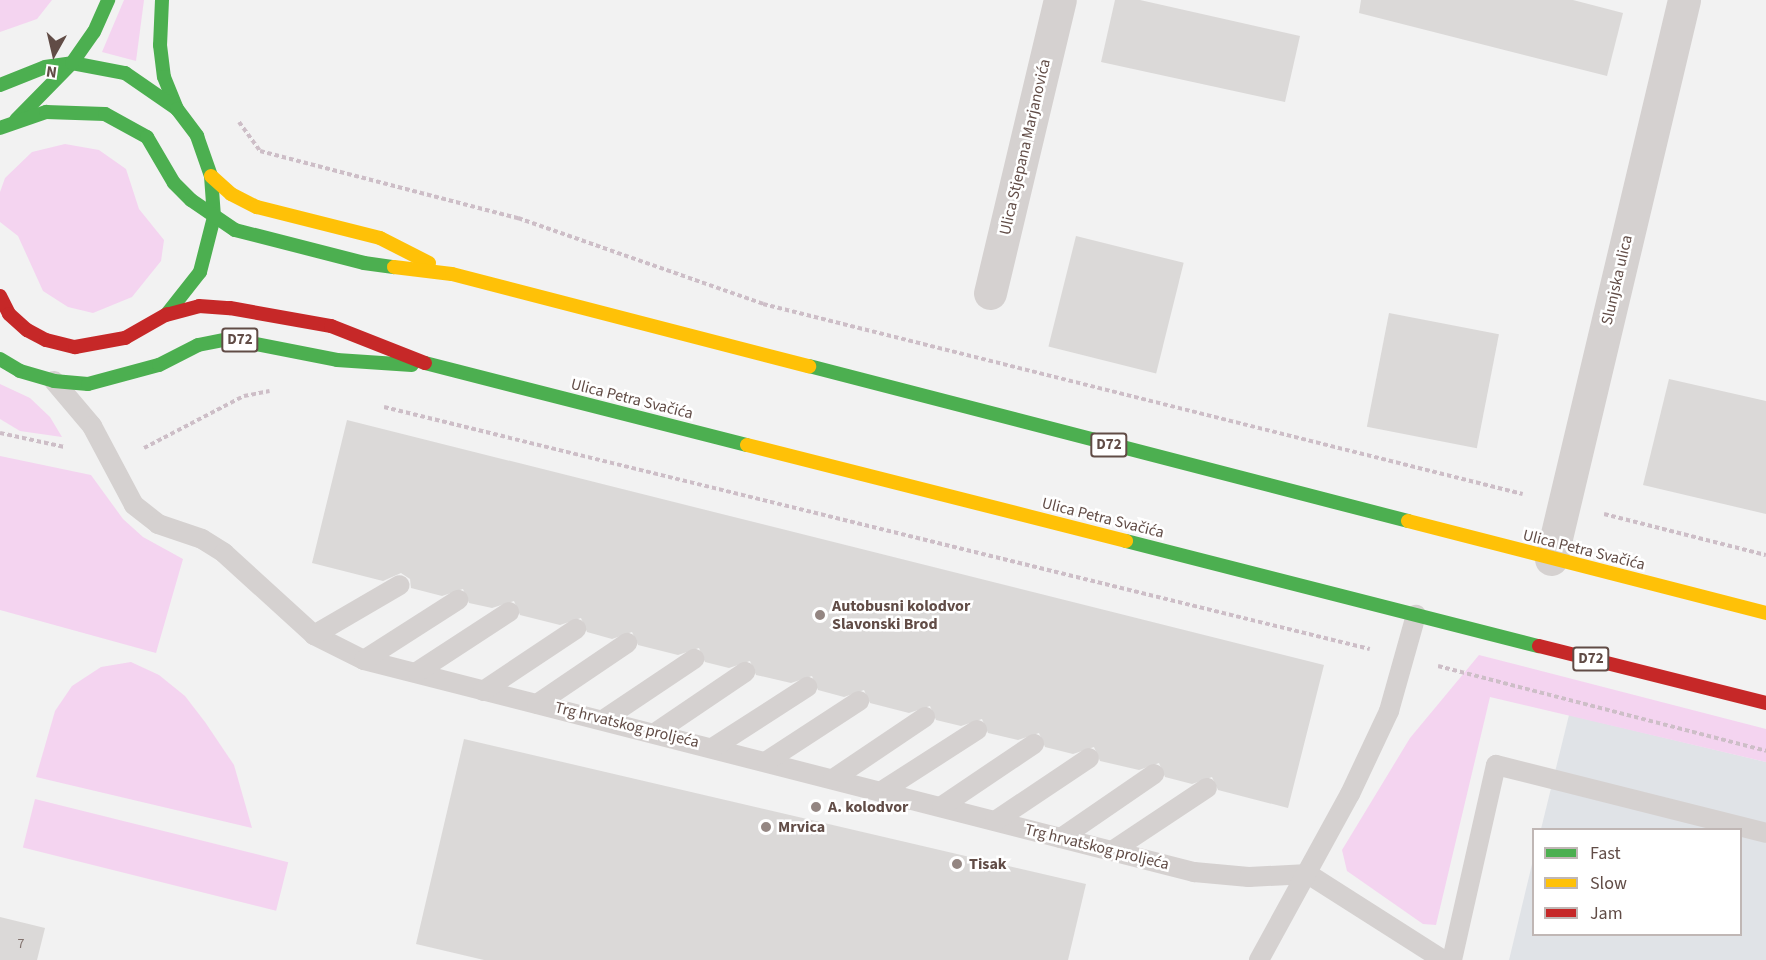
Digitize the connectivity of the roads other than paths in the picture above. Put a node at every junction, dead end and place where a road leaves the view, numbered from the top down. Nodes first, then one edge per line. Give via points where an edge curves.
1 (108, 0) edge
2 (162, 0) edge
3 (1060, 0) edge
4 (1684, 0) edge
5 (72, 63) junction
6 (0, 85) edge
7 (177, 109) junction
8 (16, 120) junction
9 (0, 128) edge
10 (211, 176) junction
11 (214, 217) junction
12 (452, 274) junction
13 (990, 293) dead end
14 (0, 296) edge
15 (166, 315) junction
16 (0, 359) edge
17 (431, 365) junction
18 (54, 381) junction
19 (1551, 560) junction
20 (400, 585) dead end
21 (458, 600) dead end
22 (509, 612) dead end
23 (1766, 613) edge
24 (1416, 615) junction
25 (576, 629) dead end
26 (314, 635) junction
27 (627, 643) dead end
28 (694, 659) dead end
29 (364, 660) junction
30 (417, 672) junction
31 (745, 672) dead end
32 (807, 687) dead end
33 (483, 691) junction
34 (859, 701) dead end
35 (1766, 703) edge
36 (537, 704) junction
37 (925, 717) dead end
38 (603, 720) junction
39 (977, 730) dead end
40 (655, 733) junction
41 (1034, 744) dead end
42 (714, 747) junction
43 (1089, 758) dead end
44 (767, 760) junction
45 (1154, 774) dead end
46 (833, 778) junction
47 (1207, 788) dead end
48 (882, 791) junction
49 (942, 807) junction
50 (995, 821) junction
51 (1766, 833) edge
52 (1061, 837) junction
53 (1112, 851) junction
54 (1308, 874) junction
55 (1259, 960) edge
56 (1443, 960) edge
57 (1452, 960) edge

1 - 5 main road via 94,32
2 - 7 main road via 160,45 164,77
3 - 13 street, Ulica Stjepana Marjanovića
4 - 19 street, Slunjska ulica
5 - 6 main road, D72 via 45,67
5 - 7 main road, D72 via 125,73
5 - 8 main road
7 - 10 main road, D72 via 197,136
8 - 9 main road, D72
8 - 11 main road, D72 via 74,110 105,114 128,124 147,137 174,183
10 - 11 main road, D72
10 - 12 main road, D72 via 231,194 257,207 380,238
11 - 12 main road, D72 via 256,238 304,251
11 - 15 main road, D72 via 200,272
12 - 19 main road, Ulica Petra Svačića / D72
14 - 15 main road, D72 via 9,314 27,330 75,347 125,338
15 - 17 main road, D72 via 199,306 273,314 331,326
16 - 18 main road, D72 via 20,371
17 - 18 main road, D72 via 337,360 230,339 198,345 122,378 88,384
17 - 24 main road, Ulica Petra Svačića / D72
18 - 26 lane, Trg hrvatskog proljeća via 92,426 134,505 158,524 202,539 224,553
19 - 23 main road, Ulica Petra Svačića / D72
20 - 26 lane
21 - 29 lane
22 - 30 lane
24 - 35 main road, Ulica Petra Svačića / D72
24 - 54 lane via 1389,711
25 - 33 lane
26 - 29 lane, Trg hrvatskog proljeća
27 - 36 lane
28 - 38 lane
29 - 30 lane, Trg hrvatskog proljeća
30 - 33 lane, Trg hrvatskog proljeća
31 - 40 lane
32 - 42 lane
33 - 36 lane, Trg hrvatskog proljeća
34 - 44 lane
36 - 38 lane, Trg hrvatskog proljeća
37 - 46 lane
38 - 40 lane, Trg hrvatskog proljeća
39 - 48 lane
40 - 42 lane, Trg hrvatskog proljeća
41 - 49 lane
42 - 44 lane, Trg hrvatskog proljeća
43 - 50 lane
44 - 46 lane, Trg hrvatskog proljeća
45 - 52 lane
46 - 48 lane, Trg hrvatskog proljeća
47 - 53 lane
48 - 49 lane, Trg hrvatskog proljeća
49 - 50 lane, Trg hrvatskog proljeća
50 - 52 lane, Trg hrvatskog proljeća
51 - 57 lane via 1496,765
52 - 53 lane, Trg hrvatskog proljeća
53 - 54 lane, Trg hrvatskog proljeća via 1194,872 1249,877
54 - 55 lane
54 - 56 lane

